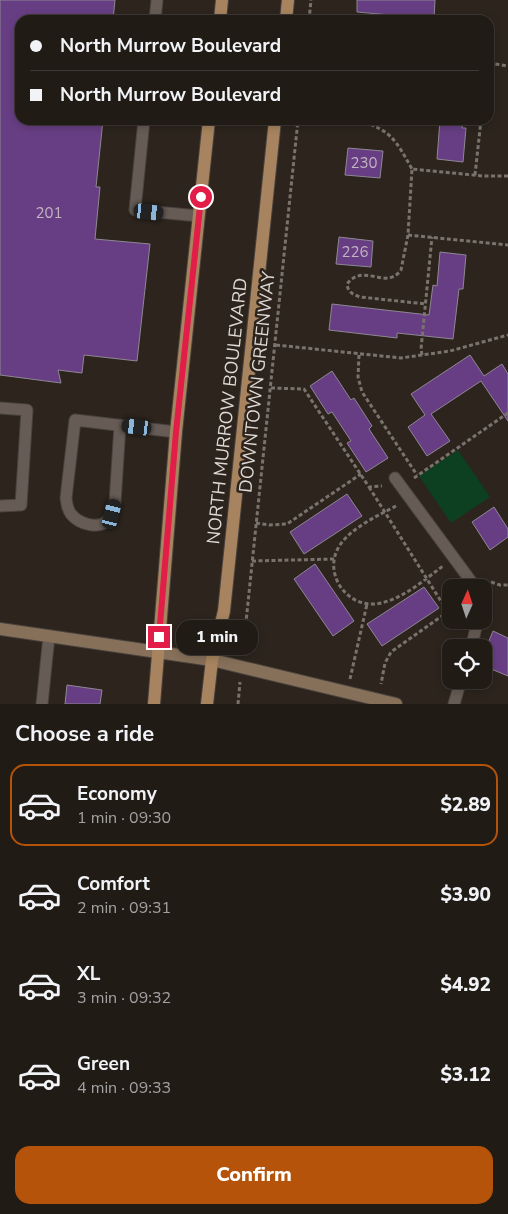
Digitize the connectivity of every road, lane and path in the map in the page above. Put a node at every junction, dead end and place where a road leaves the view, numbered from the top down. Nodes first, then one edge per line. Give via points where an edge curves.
1 (157, 0) edge
2 (222, 0) edge
3 (288, 0) edge
4 (311, 0) edge
5 (155, 15) edge
6 (220, 15) edge
7 (286, 15) edge
8 (310, 15) edge
9 (494, 64) edge
10 (508, 66) edge
11 (144, 125) edge
12 (208, 125) edge
13 (274, 125) edge
14 (298, 125) edge
15 (371, 125) edge
16 (480, 125) edge
17 (412, 169) junction
18 (475, 175) junction
19 (508, 176) edge
20 (198, 216) junction
21 (408, 234) junction
22 (432, 237) junction
23 (508, 245) edge
24 (426, 304) junction
25 (508, 335) edge
26 (276, 345) junction
27 (358, 354) junction
28 (422, 356) junction
29 (270, 388) junction
30 (0, 408) edge
31 (508, 413) edge
32 (120, 425) junction
33 (176, 432) junction
34 (361, 474) junction
35 (417, 475) junction
36 (398, 482) junction
37 (369, 487) junction
38 (410, 498) junction
39 (0, 506) edge
40 (384, 512) junction
41 (256, 523) junction
42 (455, 558) junction
43 (334, 559) junction
44 (252, 561) junction
45 (427, 577) junction
46 (470, 579) edge
47 (367, 604) junction
48 (0, 629) edge
49 (49, 636) junction
50 (244, 647) dead end
51 (158, 652) junction
52 (212, 660) junction
53 (240, 681) dead end
54 (458, 689) edge
55 (347, 691) junction
56 (378, 699) junction
57 (42, 704) edge
58 (154, 704) edge
59 (207, 704) edge
60 (238, 704) edge
61 (396, 704) edge
62 (454, 704) edge

1 - 5 lane
2 - 6 main road
3 - 7 main road
4 - 8 path
9 - 10 path
11 - 20 lane via 135,210
12 - 20 main road
13 - 52 main road, NORTH MURROW BOULEVARD via 224,611
14 - 26 path, DOWNTOWN GREENWAY
15 - 17 path via 386,131 398,144
16 - 18 path
17 - 18 path
17 - 21 path
18 - 19 path
20 - 33 main road
21 - 22 path
21 - 24 path via 398,274 392,278 352,277 347,284 348,289 360,297
22 - 23 path
22 - 24 path
24 - 28 path
25 - 28 path
26 - 27 path
26 - 29 path, DOWNTOWN GREENWAY
27 - 28 path via 400,358
27 - 35 path via 362,392
29 - 34 path via 304,389
29 - 41 path, DOWNTOWN GREENWAY
30 - 39 lane via 27,410 21,505
31 - 35 path
32 - 32 lane via 75,420 66,498 70,513 88,524 98,526 107,522 112,514
32 - 33 lane
33 - 51 main road
34 - 37 path
34 - 41 path via 287,524
35 - 36 path
36 - 37 path
36 - 38 lane
37 - 40 path
38 - 40 path
38 - 42 lane
40 - 43 path via 346,537
40 - 45 path
41 - 44 path, DOWNTOWN GREENWAY
42 - 45 path
42 - 46 lane
43 - 44 path
43 - 47 path via 334,574 343,592
44 - 50 path, DOWNTOWN GREENWAY
45 - 47 path via 390,601
45 - 56 path via 445,611 391,652 385,663
47 - 55 path
48 - 49 main road
49 - 51 main road
49 - 57 lane
51 - 52 main road
51 - 58 main road
52 - 55 main road
52 - 59 main road, NORTH MURROW BOULEVARD
53 - 60 path
54 - 62 lane
55 - 56 main road
56 - 61 main road

